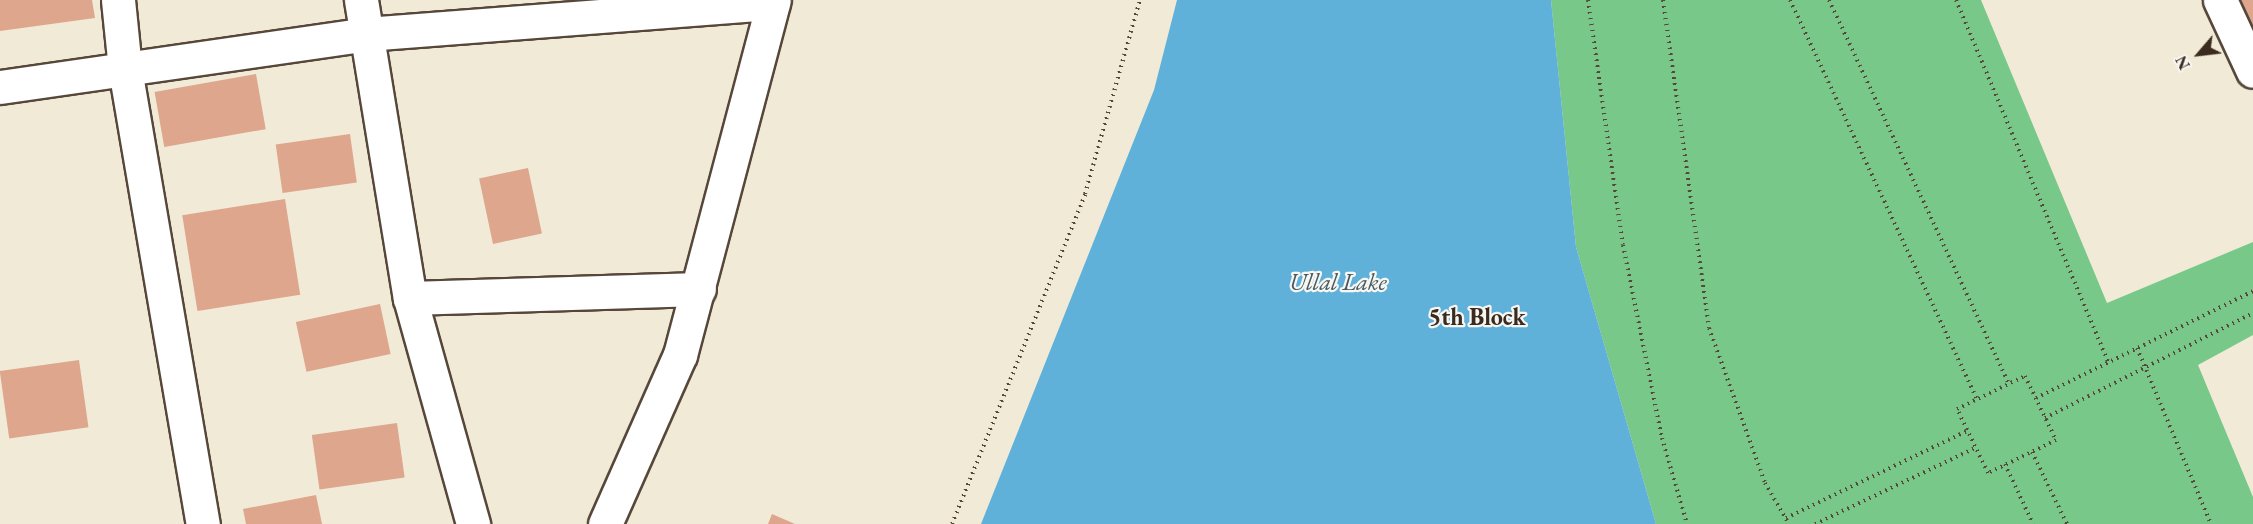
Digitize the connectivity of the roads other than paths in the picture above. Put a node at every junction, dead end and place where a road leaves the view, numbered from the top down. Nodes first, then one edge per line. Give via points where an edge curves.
1 (118, 0) edge
2 (361, 0) edge
3 (2220, 0) edge
4 (773, 2) edge
5 (366, 34) junction
6 (125, 69) junction
7 (2253, 71) edge
8 (0, 87) edge
9 (699, 289) junction
10 (410, 298) junction
11 (203, 524) edge
12 (472, 524) edge
13 (605, 524) edge

1 - 6 street
2 - 5 street
3 - 7 street
4 - 5 street
4 - 9 street
5 - 6 street
5 - 10 street
6 - 8 street
6 - 11 street
9 - 10 street
9 - 13 street via 680,355
10 - 12 street

